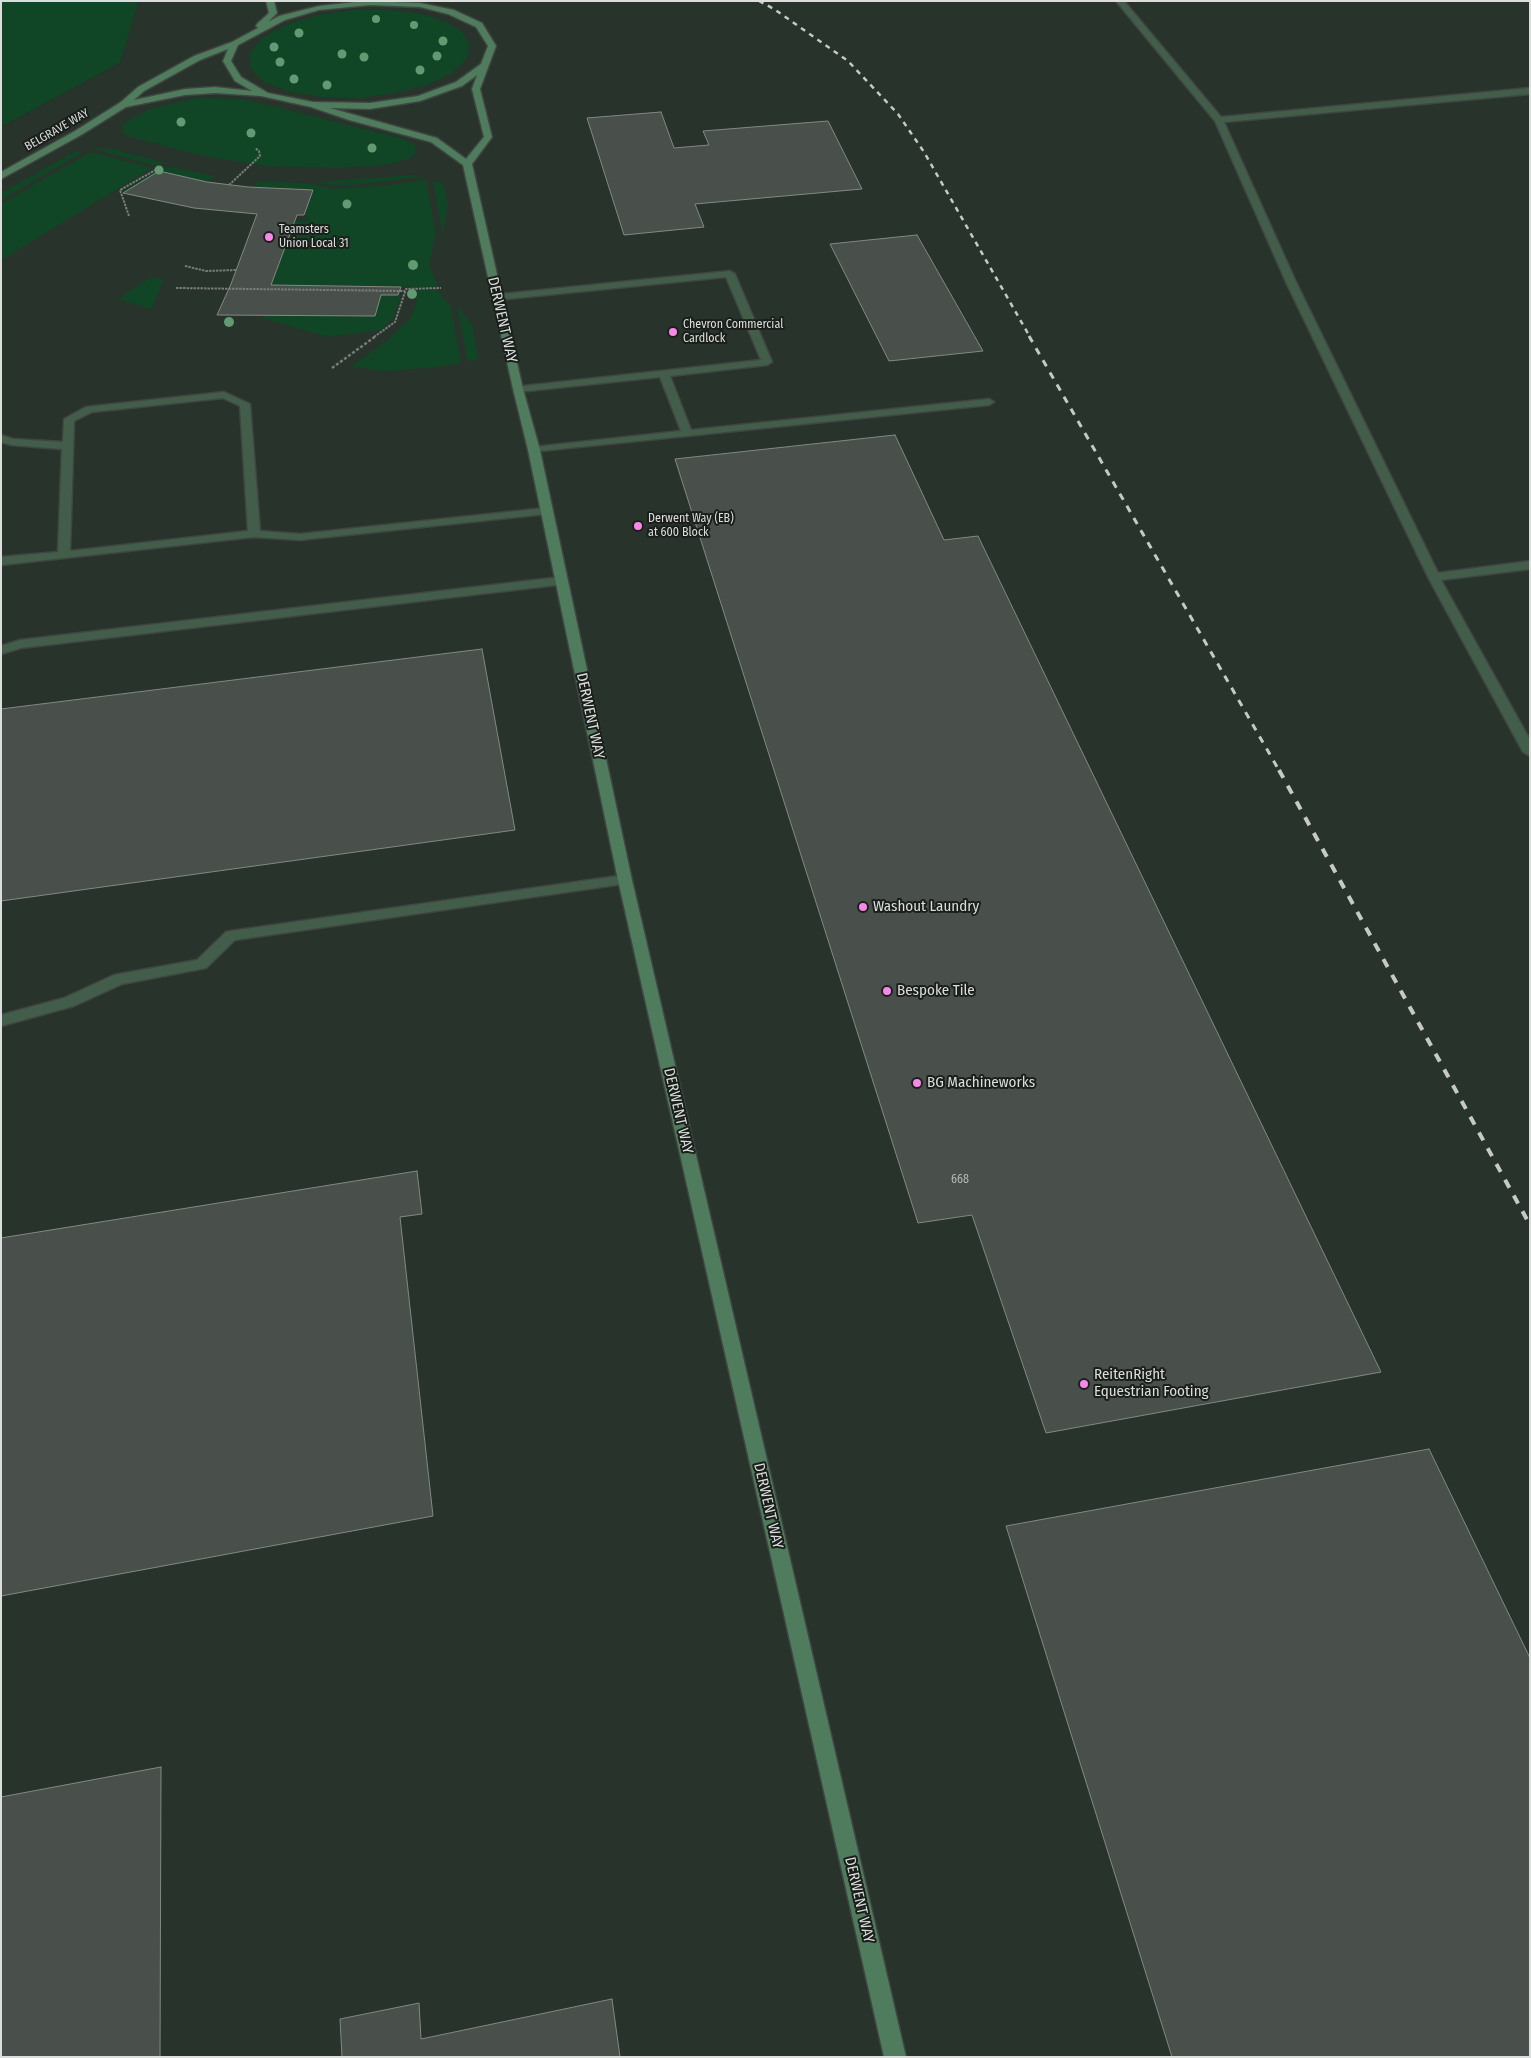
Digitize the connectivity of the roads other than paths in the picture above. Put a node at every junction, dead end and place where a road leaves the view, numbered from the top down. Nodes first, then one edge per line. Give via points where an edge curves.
1 (270, 1) edge
2 (402, 1) edge
3 (1120, 1) edge
4 (420, 5) junction
5 (251, 33) junction
6 (235, 44) junction
7 (486, 64) junction
8 (1530, 91) edge
9 (265, 95) junction
10 (124, 104) junction
11 (313, 105) junction
12 (1219, 120) junction
13 (467, 164) junction
14 (1, 176) edge
15 (496, 297) junction
16 (664, 373) junction
17 (518, 390) junction
18 (989, 402) dead end
19 (687, 434) junction
20 (1, 438) edge
21 (68, 446) junction
22 (534, 450) junction
23 (546, 511) junction
24 (254, 534) junction
25 (64, 554) junction
26 (1, 561) edge
27 (1530, 565) edge
28 (1434, 577) junction
29 (561, 581) junction
30 (1, 650) edge
31 (1530, 752) edge
32 (625, 880) junction
33 (1, 1021) edge
34 (895, 2057) edge

1 - 5 street via 273,13
2 - 4 street
3 - 12 lane
4 - 5 street via 370,2 319,8 282,18
4 - 7 street via 452,12 479,25 492,47
5 - 6 street, BELGRAVE WAY
6 - 9 street via 227,62 238,79
6 - 10 street, BELGRAVE WAY via 189,62 141,89
7 - 11 street via 459,84 420,98 370,106
7 - 13 street via 476,89 488,137
8 - 12 lane
9 - 10 street, BELGRAVE WAY via 215,90 185,92
9 - 11 street
10 - 14 street, BELGRAVE WAY
11 - 13 street via 434,140
12 - 28 lane via 1290,282
13 - 15 street, DERWENT WAY
15 - 16 lane via 730,274 767,362
15 - 17 street, DERWENT WAY
16 - 17 lane
16 - 19 lane
17 - 22 street, DERWENT WAY
18 - 19 lane
19 - 22 lane
20 - 21 lane via 11,442
21 - 24 lane via 68,419 90,408 224,395 245,404
21 - 25 lane
22 - 23 street, DERWENT WAY
23 - 24 lane via 300,537
23 - 29 street, DERWENT WAY
24 - 25 lane
25 - 26 lane
27 - 28 lane
28 - 31 lane
29 - 30 lane via 20,644
29 - 32 street, DERWENT WAY
32 - 33 lane via 231,936 201,964 120,979 68,1002
32 - 34 street, DERWENT WAY

